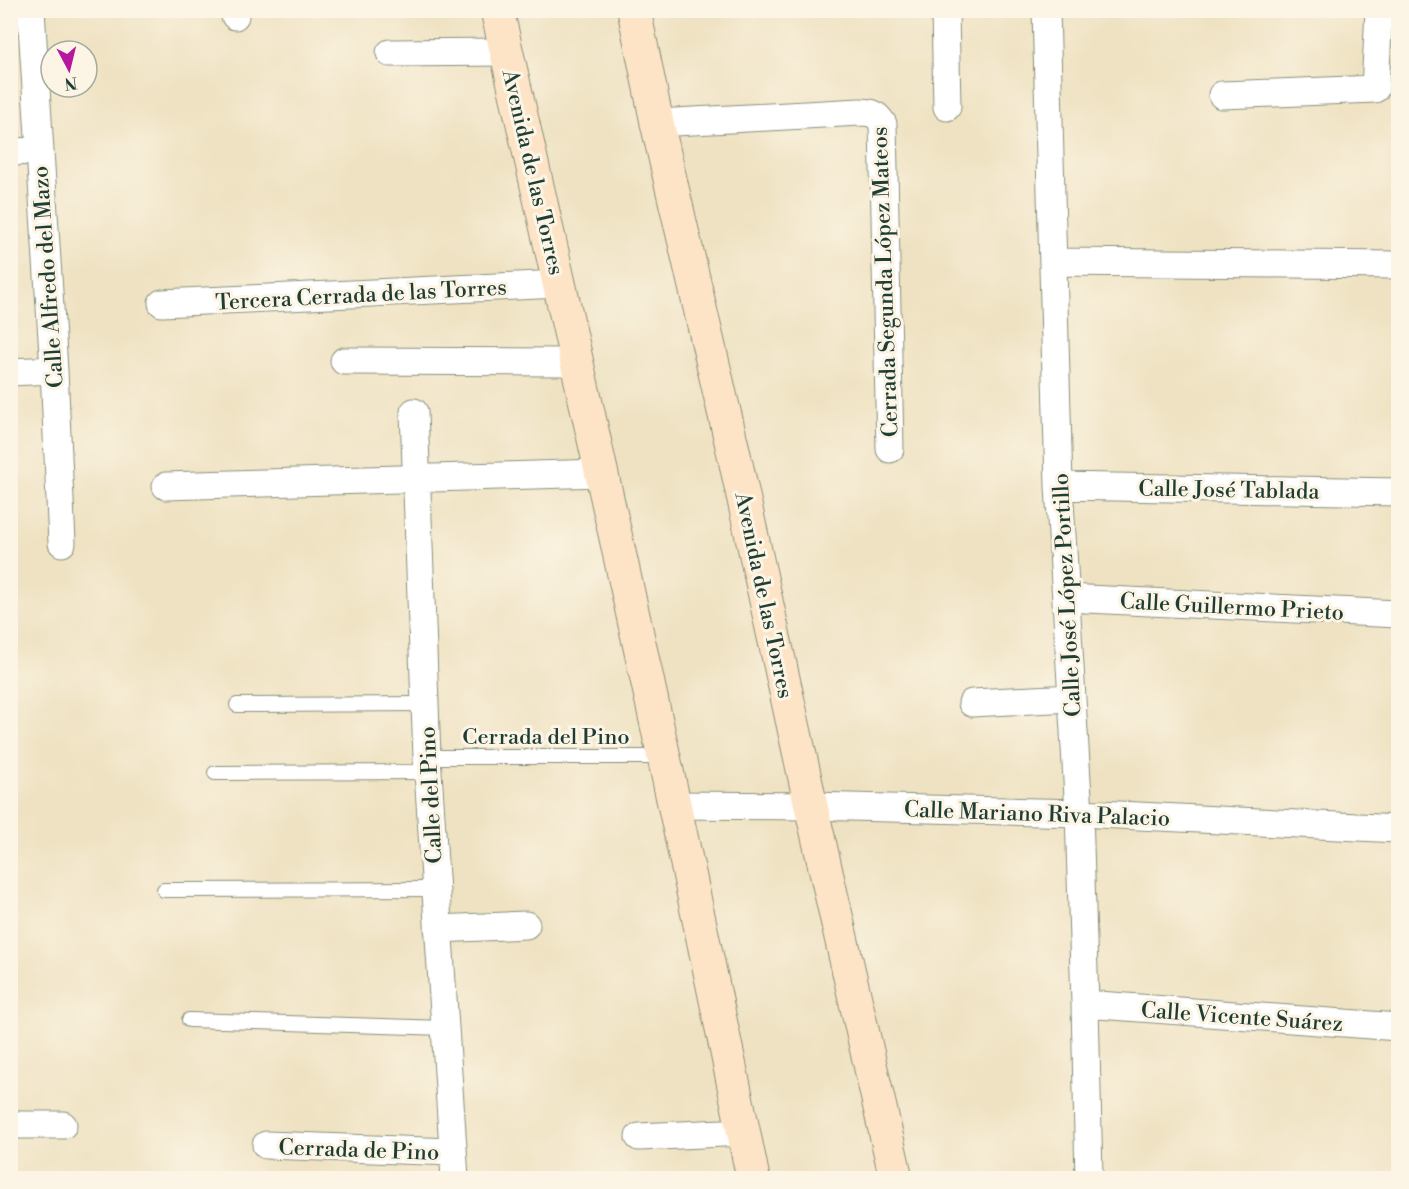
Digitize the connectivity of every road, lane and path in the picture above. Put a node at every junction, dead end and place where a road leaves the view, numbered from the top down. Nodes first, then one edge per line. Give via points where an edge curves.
1 (31, 10) edge
2 (497, 10) edge
3 (634, 10) edge
4 (945, 10) edge
5 (1046, 10) edge
6 (1379, 10) edge
7 (506, 52) junction
8 (390, 53) dead end
9 (1222, 95) dead end
10 (947, 107) dead end
11 (657, 123) junction
12 (39, 151) junction
13 (10, 152) edge
14 (1053, 262) junction
15 (1398, 265) edge
16 (560, 284) junction
17 (162, 303) dead end
18 (344, 361) dead end
19 (577, 362) junction
20 (54, 370) junction
21 (10, 372) edge
22 (414, 412) dead end
23 (890, 449) dead end
24 (602, 473) junction
25 (415, 479) junction
26 (166, 486) dead end
27 (1059, 486) junction
28 (1398, 492) edge
29 (62, 543) dead end
30 (1066, 598) junction
31 (1398, 614) edge
32 (1072, 698) junction
33 (972, 703) dead end
34 (425, 704) junction
35 (237, 705) dead end
36 (664, 758) junction
37 (428, 765) junction
38 (215, 773) dead end
39 (675, 805) junction
40 (811, 806) junction
41 (1078, 813) junction
42 (1398, 829) edge
43 (436, 889) junction
44 (164, 890) dead end
45 (526, 925) dead end
46 (438, 929) junction
47 (1085, 1004) junction
48 (189, 1020) dead end
49 (1398, 1027) edge
50 (445, 1028) junction
51 (10, 1125) edge
52 (63, 1125) dead end
53 (744, 1132) junction
54 (639, 1137) dead end
55 (266, 1145) dead end
56 (454, 1166) edge
57 (753, 1179) edge
58 (897, 1179) edge
59 (1089, 1179) edge

1 - 12 street, Calle Alfredo del Mazo
2 - 7 main road, Avenida de las Torres
3 - 11 main road, Avenida de las Torres
4 - 10 street
5 - 14 street, Calle José López Portillo
6 - 9 street via 1375,89
7 - 8 street
7 - 16 main road, Avenida de las Torres
11 - 23 street, Cerrada Segunda López Mateos via 869,112 878,116 883,124
11 - 40 main road, Avenida de las Torres
12 - 13 street
12 - 20 street, Calle Alfredo del Mazo
14 - 15 street
14 - 27 street, Calle José López Portillo
16 - 17 street, Tercera Cerrada de las Torres
16 - 19 main road, Avenida de las Torres
18 - 19 street
19 - 24 main road, Avenida de las Torres
20 - 21 street
20 - 29 street, Calle Alfredo del Mazo
22 - 25 street, Calle del Pino
24 - 25 street
24 - 36 main road, Avenida de las Torres
25 - 26 street
25 - 34 street, Calle del Pino
27 - 28 street, Calle José Tablada
27 - 30 street, Calle José López Portillo
30 - 31 street, Calle Guillermo Prieto
30 - 32 street, Calle José López Portillo
32 - 33 street
32 - 41 street, Calle José López Portillo
34 - 35 lane
34 - 37 street, Calle del Pino
36 - 37 lane, Cerrada del Pino
36 - 39 main road, Avenida de las Torres
37 - 38 lane, Cerrada del Pino
37 - 43 street, Calle del Pino
39 - 40 street, Calle Mariano Riva Palacio
39 - 53 main road, Avenida de las Torres
40 - 41 street, Calle Mariano Riva Palacio
40 - 58 main road, Avenida de las Torres
41 - 42 street, Calle Mariano Riva Palacio
41 - 47 street, Calle José López Portillo
43 - 44 lane
43 - 46 street, Calle del Pino
45 - 46 street
46 - 50 street, Calle del Pino
47 - 49 street, Calle Vicente Suárez
47 - 59 street, Calle José López Portillo
48 - 50 lane
50 - 56 street, Calle del Pino
51 - 52 street
53 - 54 street
53 - 57 main road, Avenida de las Torres
55 - 56 street, Cerrada de Pino

